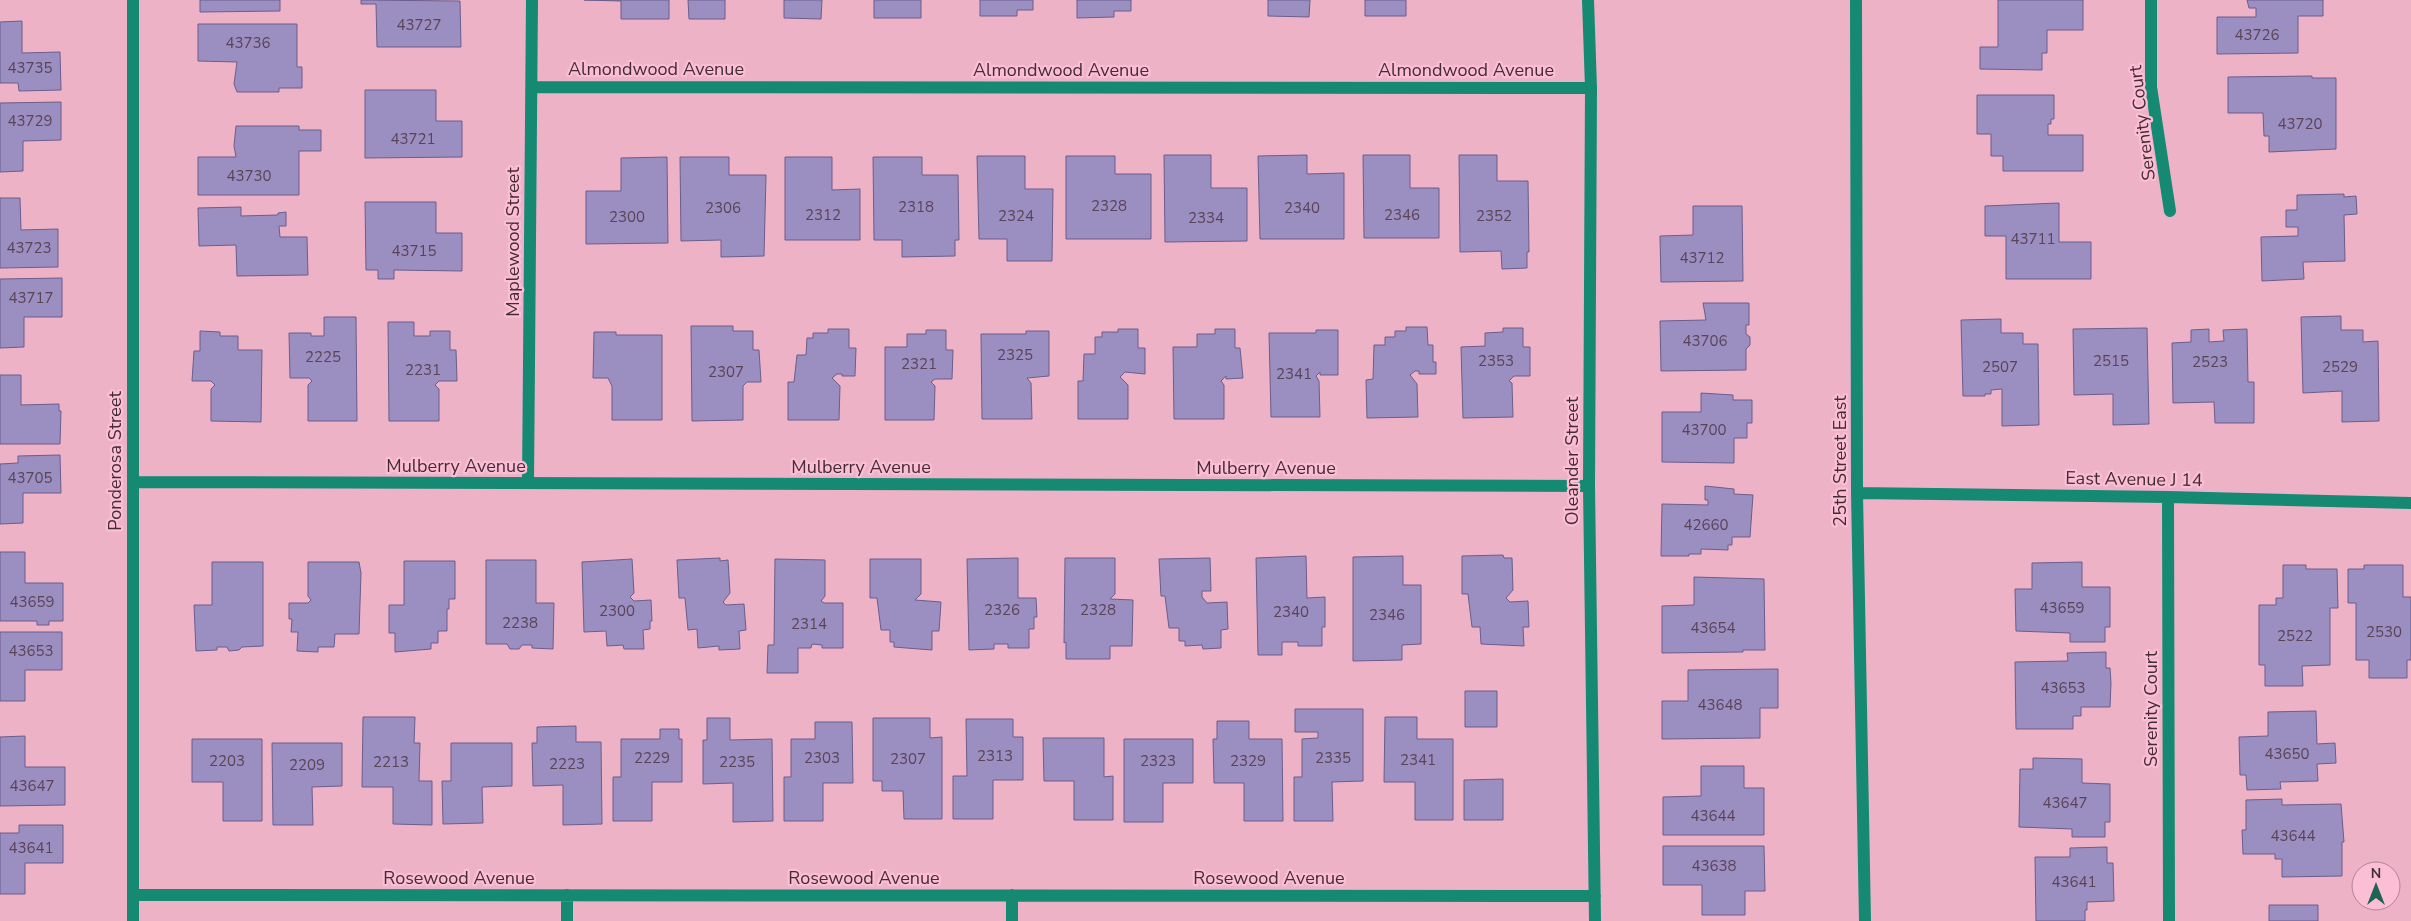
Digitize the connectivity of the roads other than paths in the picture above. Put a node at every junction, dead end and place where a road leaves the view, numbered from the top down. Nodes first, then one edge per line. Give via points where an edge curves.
1 (133, 0) edge
2 (532, 0) edge
3 (1588, 0) edge
4 (1856, 0) edge
5 (2151, 0) edge
6 (532, 87) junction
7 (1591, 88) junction
8 (2170, 211) dead end
9 (133, 482) junction
10 (528, 483) junction
11 (1589, 486) junction
12 (1857, 493) junction
13 (2168, 497) junction
14 (2411, 503) edge
15 (133, 895) junction
16 (567, 895) junction
17 (1012, 895) junction
18 (1595, 896) junction
19 (133, 921) edge
20 (567, 921) edge
21 (1012, 921) edge
22 (1595, 921) edge
23 (1865, 921) edge
24 (2169, 921) edge

1 - 9 street, Ponderosa Street
2 - 6 street, Maplewood Street
3 - 7 street, Oleander Street
4 - 12 street, 25th Street East
5 - 8 street, Serenity Court via 2151,87
6 - 7 street, Almondwood Avenue
6 - 10 street, Maplewood Street
7 - 11 street, Oleander Street
9 - 10 street, Mulberry Avenue
9 - 15 street, Ponderosa Street
10 - 11 street, Mulberry Avenue
11 - 18 street, Oleander Street
12 - 13 street, East Avenue J 14
12 - 23 street, 25th Street East
13 - 14 street, East Avenue J 14
13 - 24 street, Serenity Court
15 - 16 street, Rosewood Avenue
15 - 19 street, Ponderosa Street
16 - 17 street, Rosewood Avenue
16 - 20 street
17 - 18 street, Rosewood Avenue
17 - 21 street
18 - 22 street, Oleander Street

